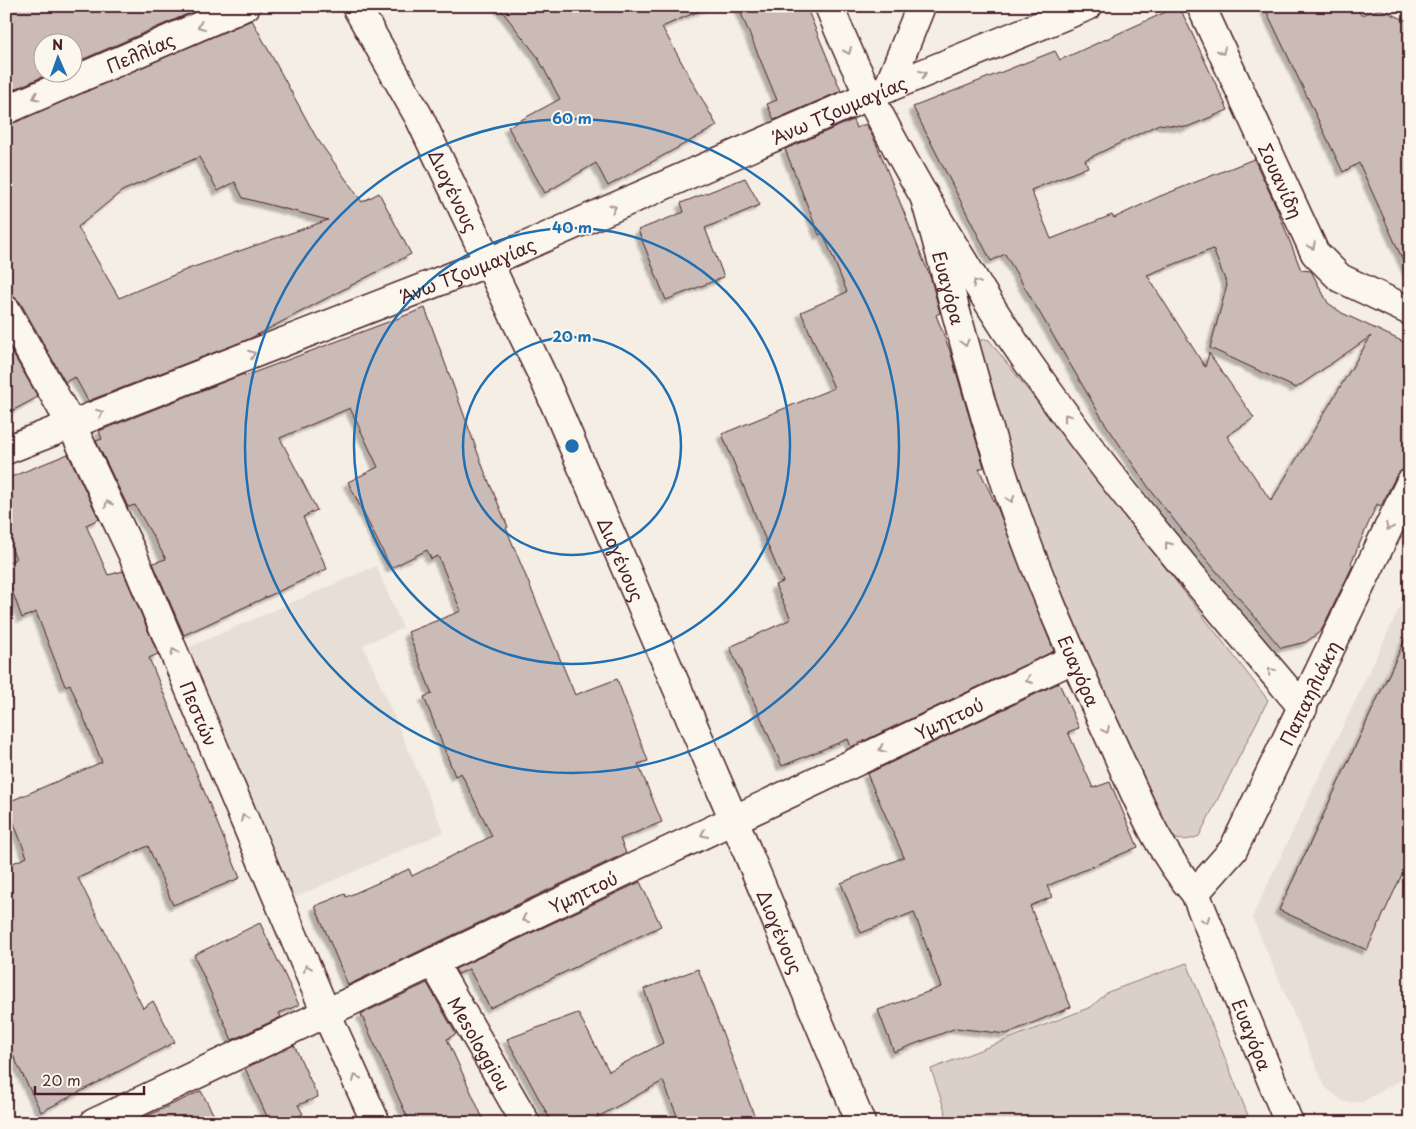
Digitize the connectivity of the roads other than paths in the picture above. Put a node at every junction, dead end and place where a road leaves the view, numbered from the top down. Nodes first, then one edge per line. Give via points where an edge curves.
1 (246, 6) edge
2 (356, 6) edge
3 (829, 6) edge
4 (921, 6) edge
5 (1088, 6) edge
6 (1202, 6) edge
7 (878, 92) junction
8 (6, 110) edge
9 (924, 195) junction
10 (489, 262) junction
11 (6, 310) edge
12 (1410, 311) edge
13 (71, 424) junction
14 (6, 450) edge
15 (1410, 482) edge
16 (1073, 659) junction
17 (1302, 708) junction
18 (734, 820) junction
19 (1195, 893) junction
20 (434, 962) junction
21 (326, 1013) junction
22 (94, 1123) edge
23 (376, 1123) edge
24 (526, 1123) edge
25 (861, 1123) edge
26 (1290, 1123) edge

1 -> 8 street, Πελλίας
2 - 10 street, Διογένους via 419,117
3 -> 7 street, Ευαγόρα
4 - 7 street
7 -> 5 street, Άνω Τζουμαγίας
6 -> 12 street, Σουανίδη via 1315,253 1340,278
7 - 9 street, Ευαγόρα
10 -> 7 street, Άνω Τζουμαγίας
9 -> 16 street, Ευαγόρα via 1002,472
17 -> 9 street, Ευαγόρα via 1193,578 1041,383 1002,326
13 -> 10 street, Άνω Τζουμαγίας
10 - 18 street, Διογένους via 545,381
11 - 13 street, Πεστών
13 - 14 street, Άνω Τζουμαγίας
21 -> 13 street, Πεστών via 132,553
15 -> 17 street, Παπαηλιάκη
16 -> 18 street, Υμηττού
16 -> 19 street, Ευαγόρα via 1153,831 1176,872
17 - 19 street, Παπαηλιάκη via 1233,850
18 -> 20 street, Υμηττού
18 - 25 street, Διογένους
19 -> 26 street, Ευαγόρα
20 - 21 street, Υμηττού
20 - 24 street, Mesologgiou
21 - 22 street, Υμηττού
23 -> 21 street, Πεστών

